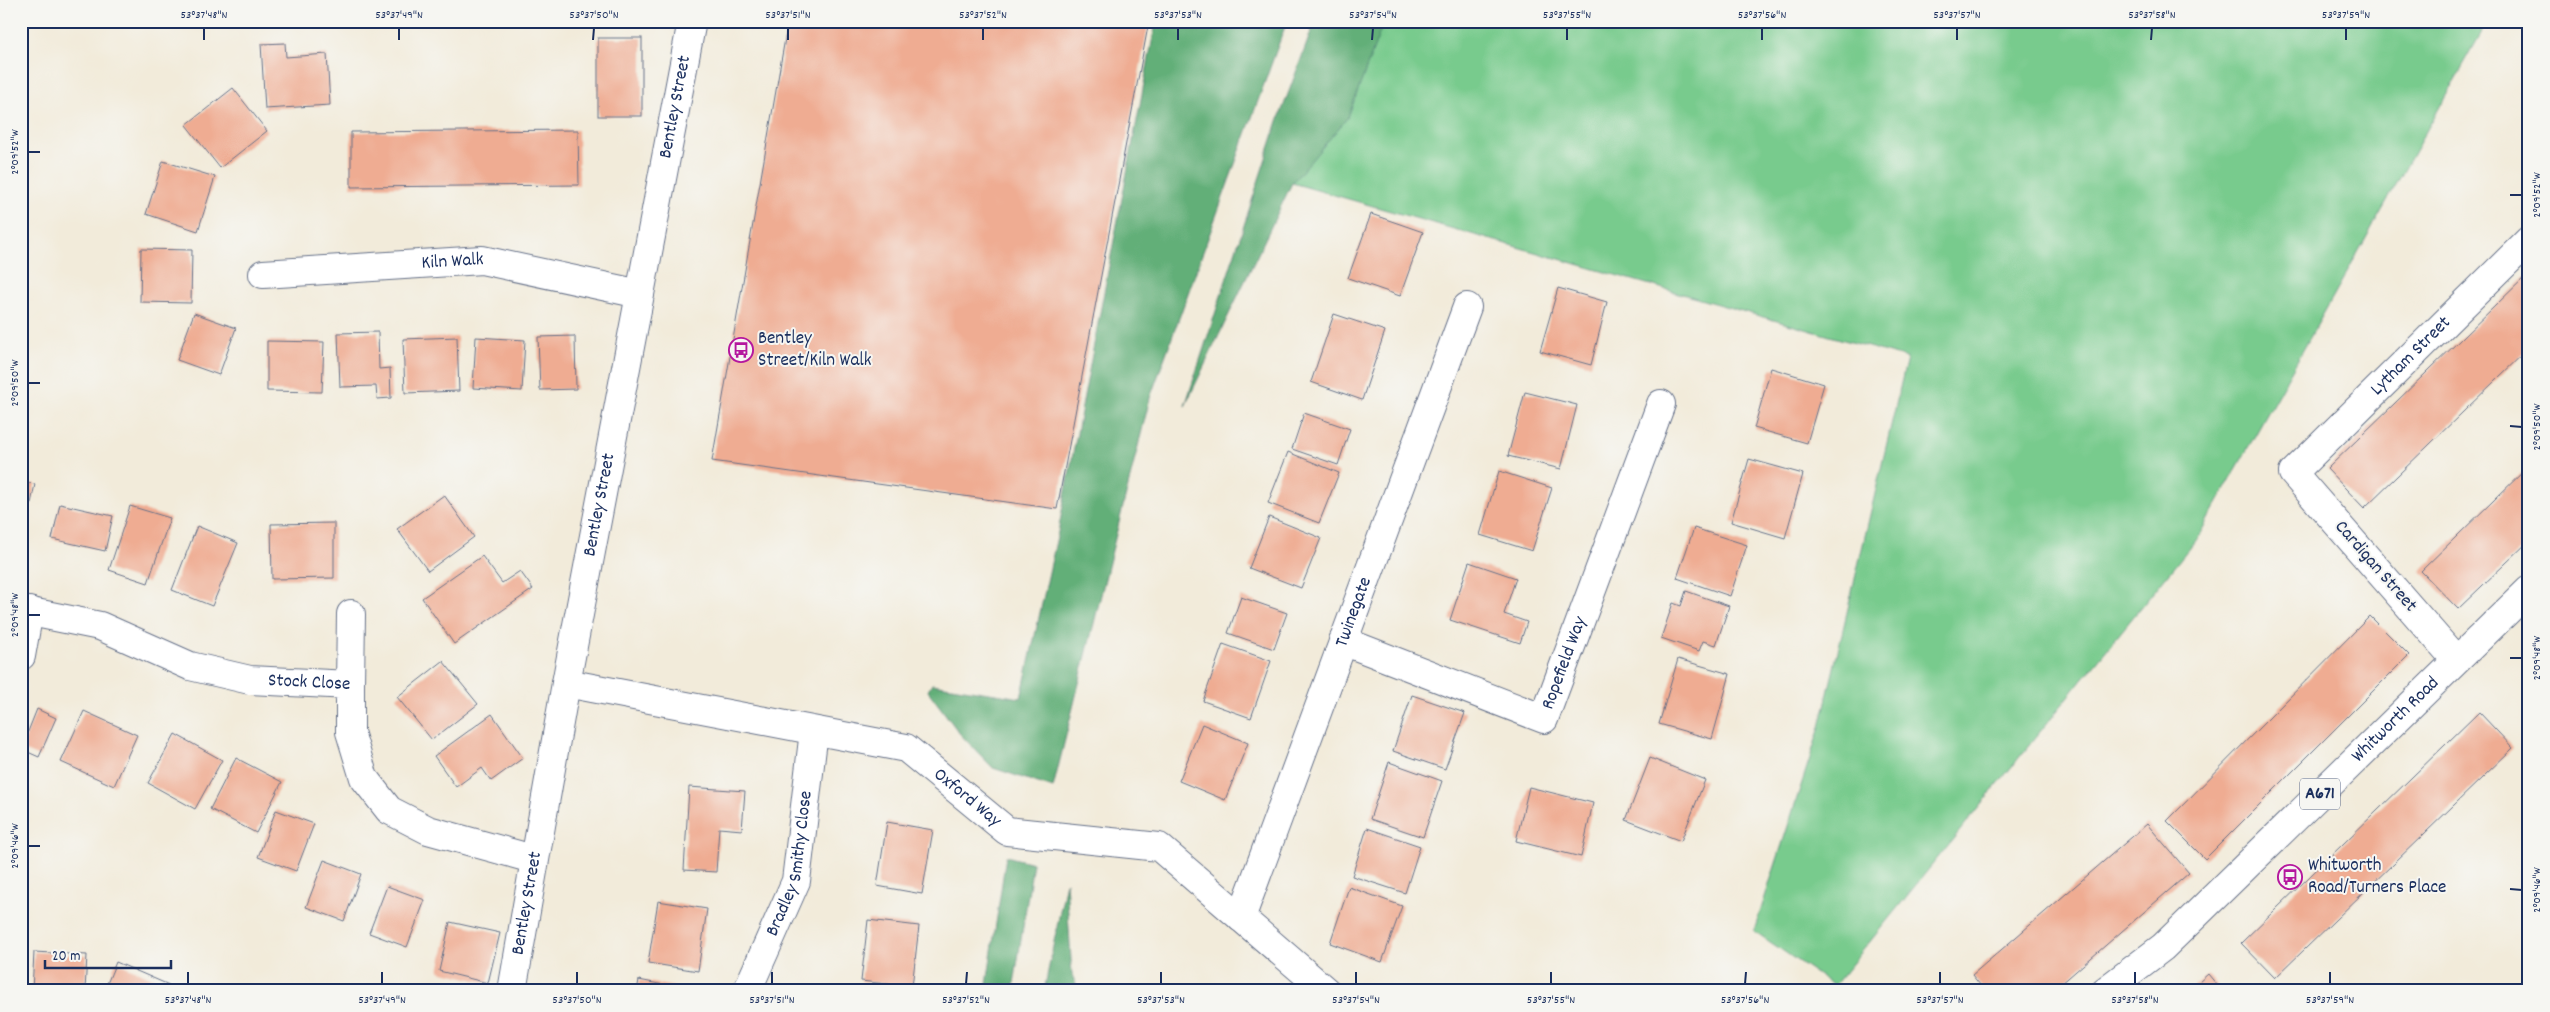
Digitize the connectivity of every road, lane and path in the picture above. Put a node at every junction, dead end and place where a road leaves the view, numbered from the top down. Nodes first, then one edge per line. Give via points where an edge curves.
1 (692, 21) edge
2 (2529, 240) edge
3 (263, 274) dead end
4 (640, 294) junction
5 (1467, 307) dead end
6 (1661, 404) dead end
7 (2293, 473) joint
8 (2529, 590) edge
9 (25, 611) edge
10 (351, 614) dead end
11 (1343, 640) junction
12 (21, 656) edge
13 (2456, 660) junction
14 (566, 683) junction
15 (350, 685) junction
16 (814, 731) junction
17 (533, 858) junction
18 (1241, 918) junction
19 (512, 991) edge
20 (747, 991) edge
21 (1326, 991) edge
22 (2104, 991) edge

1 - 4 street, Bentley Street
2 - 7 street, Lytham Street
3 - 4 street, Kiln Walk via 482,260
4 - 14 street, Bentley Street
5 - 11 street, Twinegate
6 - 11 street, Ropefield Way via 1544,720
7 - 13 street, Cardigan Street
8 - 13 street, Whitworth Road / A671
9 - 12 street
9 - 15 street, Stock Close via 100,626 198,668 250,680
10 - 15 street
11 - 18 street, Twinegate
13 - 22 street, Whitworth Road / A671 via 2163,946
14 - 16 street, Oxford Way
14 - 17 street, Bentley Street
15 - 17 street, Stock Close via 350,732 364,778 389,810 428,830
16 - 18 street, Oxford Way via 906,748 1007,830 1159,846
16 - 20 street, Bradley Smithy Close via 796,881
17 - 19 street, Bentley Street
18 - 21 street, Oxford Way

